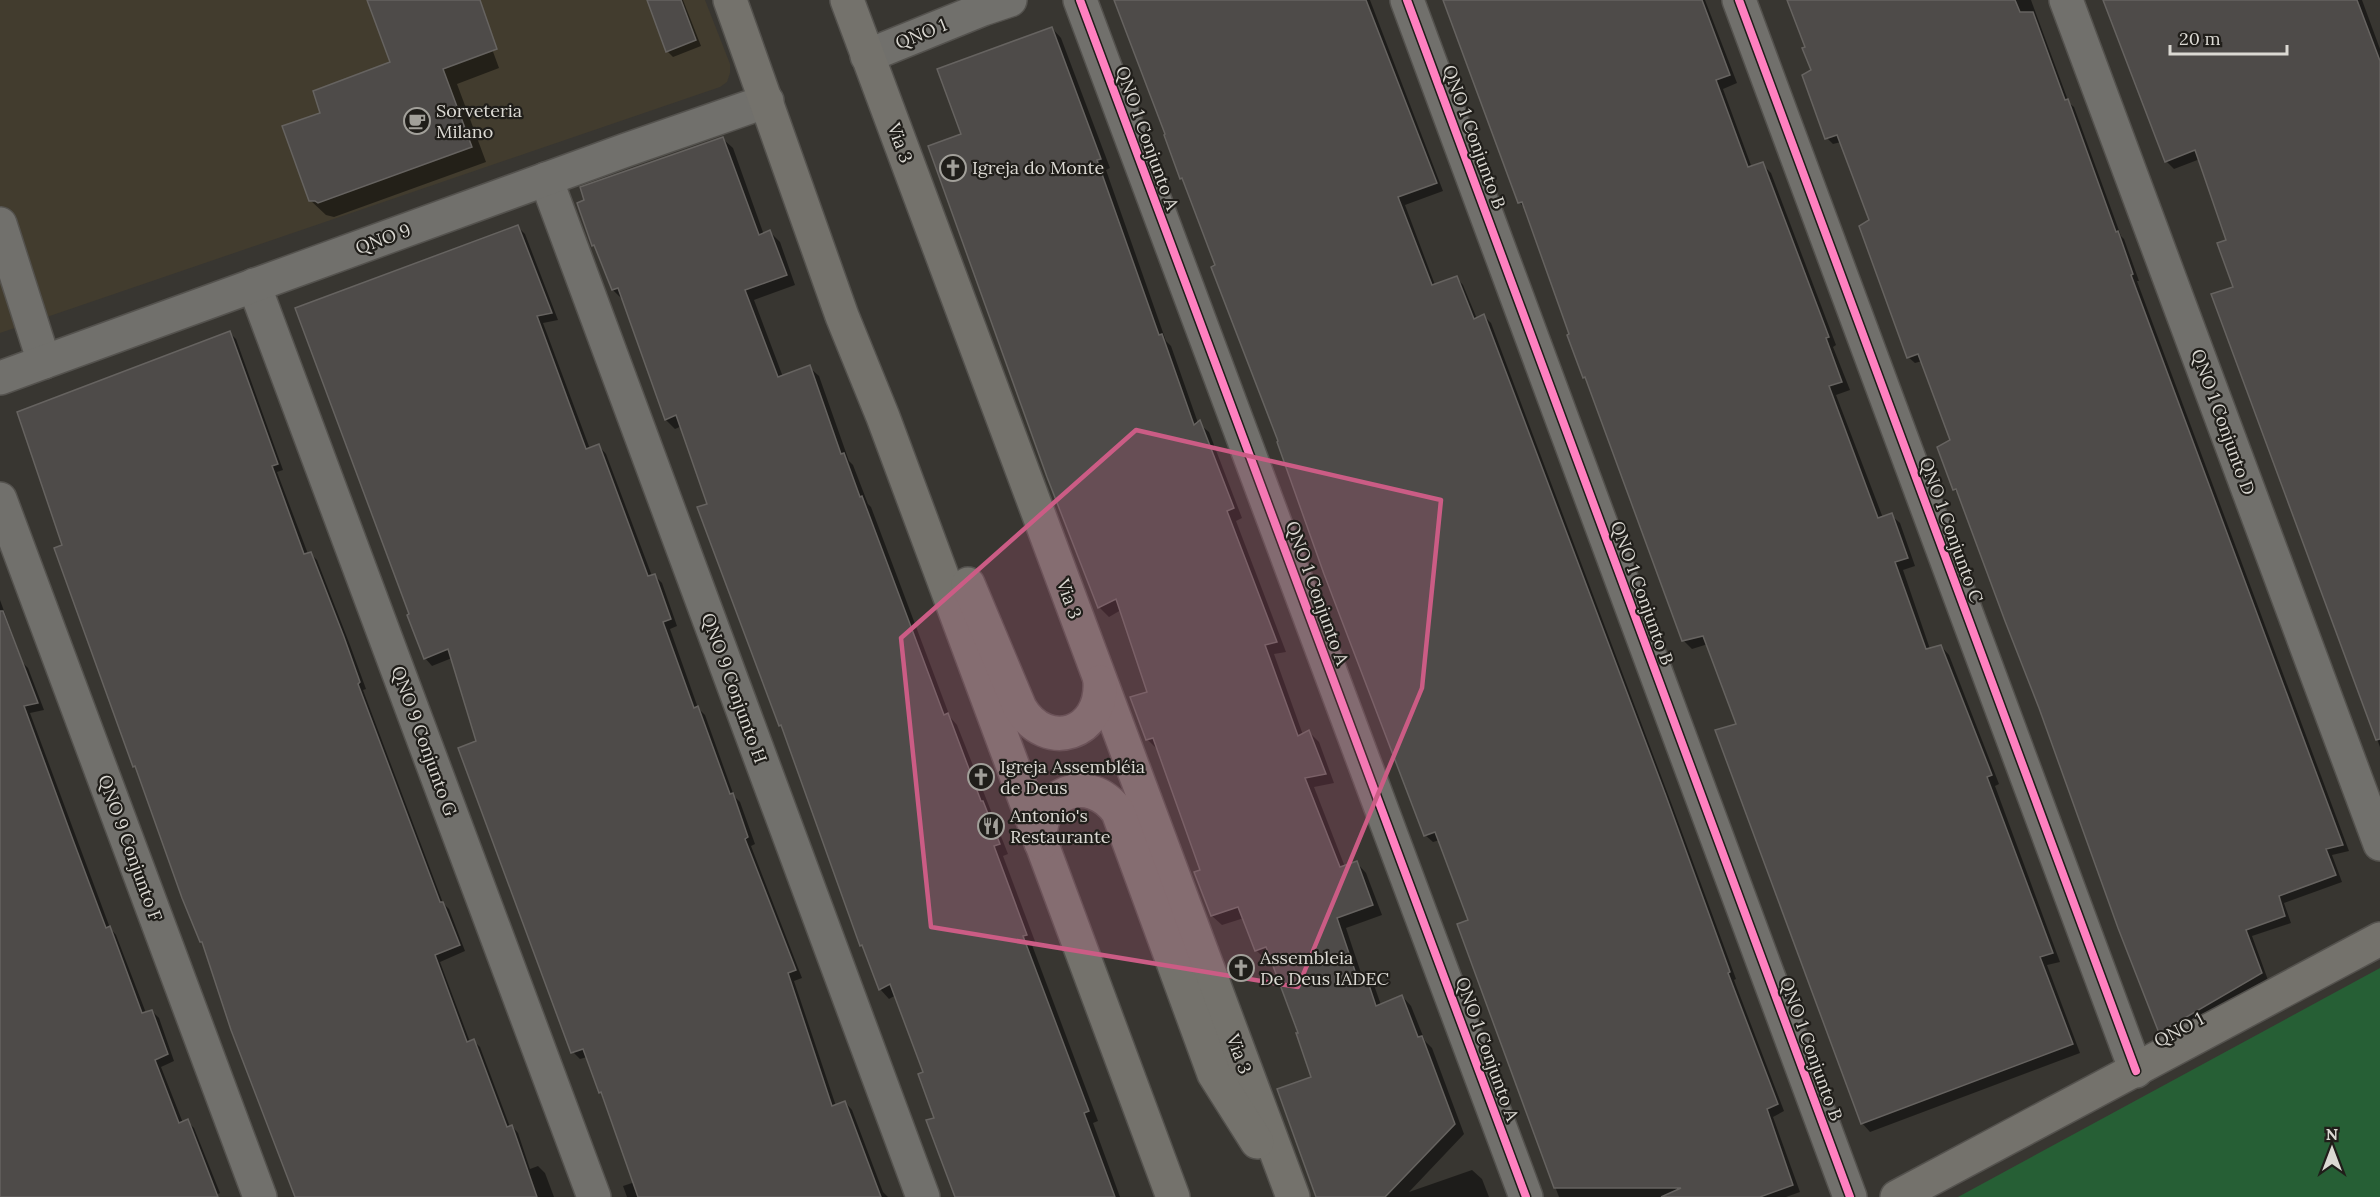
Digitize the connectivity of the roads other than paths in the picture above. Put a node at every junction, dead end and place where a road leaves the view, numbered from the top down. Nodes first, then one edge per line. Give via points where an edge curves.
1 (730, 0) edge
2 (847, 0) edge
3 (1010, 0) edge
4 (1080, 0) edge
5 (1407, 0) edge
6 (1739, 0) edge
7 (2066, 0) edge
8 (867, 56) junction
9 (767, 101) junction
10 (546, 179) junction
11 (0, 224) edge
12 (255, 285) junction
13 (44, 362) junction
14 (0, 378) edge
15 (883, 417) junction
16 (0, 499) edge
17 (1100, 682) junction
18 (1041, 843) junction
19 (2380, 844) edge
20 (2380, 939) edge
21 (2136, 1071) junction
22 (260, 1197) edge
23 (594, 1197) edge
24 (923, 1197) edge
25 (1173, 1197) edge
26 (1292, 1197) edge
27 (1526, 1197) edge
28 (1850, 1197) edge
29 (1897, 1197) edge

1 - 9 main road
2 - 8 main road, Via 3
3 - 8 street, QNO 1
4 - 27 street, QNO 1 Conjunto A
5 - 28 street, QNO 1 Conjunto B
6 - 21 street, QNO 1 Conjunto C
7 - 19 street, QNO 1 Conjunto D
8 - 17 main road, Via 3
9 - 10 street, QNO 9
9 - 15 main road via 842,316
10 - 12 street, QNO 9
10 - 24 street, QNO 9 Conjunto H
11 - 13 street
12 - 13 street, QNO 9
12 - 23 street, QNO 9 Conjunto G
13 - 14 street, QNO 9
15 - 17 main road via 964,574 1026,718 1047,732 1058,734 1082,726 1098,707
15 - 18 main road
16 - 22 street, QNO 9 Conjunto F
17 - 26 main road, Via 3
18 - 25 main road
18 - 26 main road via 1043,815 1062,795 1088,790 1111,801 1119,812 1214,1074
20 - 21 main road, QNO 1
21 - 29 main road, QNO 1

